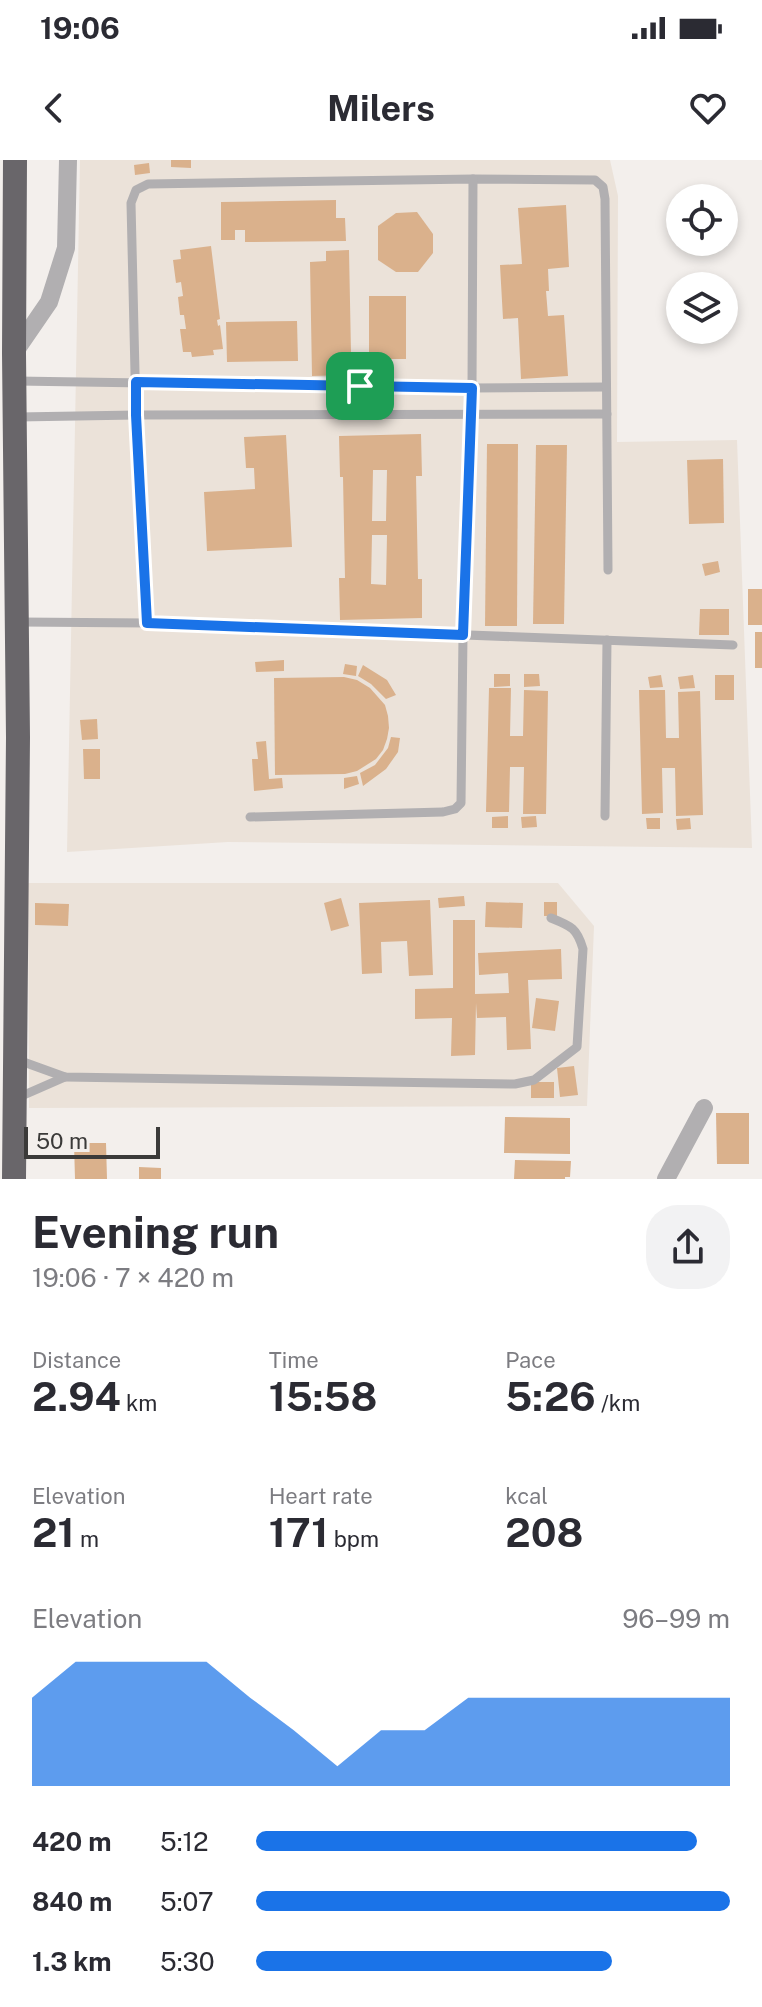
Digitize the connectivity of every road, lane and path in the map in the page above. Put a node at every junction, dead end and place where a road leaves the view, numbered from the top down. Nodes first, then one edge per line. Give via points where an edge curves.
1 (15, 160) edge
2 (68, 160) edge
3 (473, 179) junction
4 (14, 353) junction
5 (14, 381) junction
6 (136, 382) junction
7 (606, 387) junction
8 (472, 388) junction
9 (471, 413) junction
10 (607, 414) junction
11 (136, 415) junction
12 (14, 417) junction
13 (8, 556) edge
14 (608, 570) dead end
15 (17, 622) junction
16 (147, 623) junction
17 (463, 635) junction
18 (607, 640) junction
19 (733, 645) dead end
20 (605, 816) dead end
21 (250, 817) dead end
22 (551, 918) dead end
23 (15, 1059) junction
24 (65, 1077) junction
25 (15, 1099) junction
26 (704, 1108) dead end
27 (14, 1179) edge
28 (666, 1179) edge

1 - 4 highway
2 - 4 street via 66,248 49,302
3 - 6 lane via 148,184 136,190 131,203
3 - 7 lane via 595,180 603,187
3 - 8 lane
4 - 5 highway
5 - 6 lane
5 - 12 highway
6 - 8 lane
6 - 11 lane
7 - 8 lane
7 - 10 lane
8 - 9 lane
9 - 10 lane
9 - 11 lane
9 - 17 lane
10 - 14 lane
11 - 12 lane
11 - 16 lane
12 - 13 highway
13 - 15 highway
15 - 16 lane
15 - 23 highway
16 - 17 lane
17 - 18 lane
17 - 21 lane via 461,803 455,809
18 - 19 lane
18 - 20 lane
22 - 24 lane via 572,927 583,949 577,1047 534,1080 515,1084
23 - 24 lane
23 - 25 highway
24 - 25 lane
25 - 27 highway
26 - 28 street

